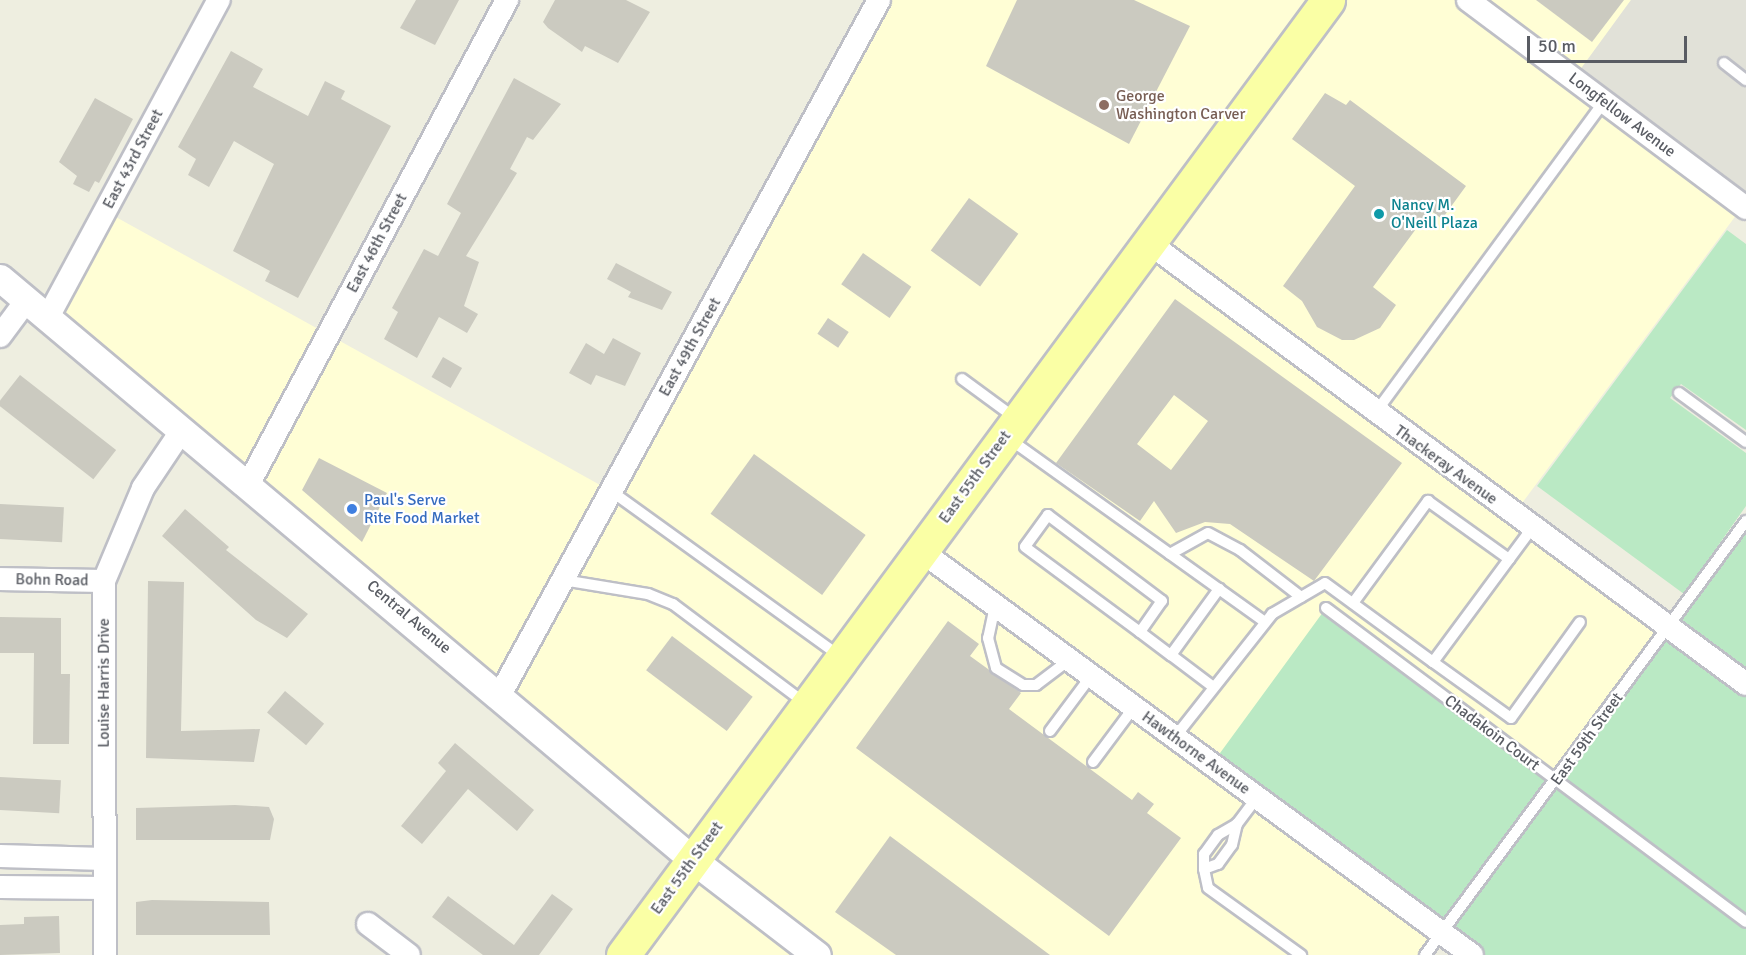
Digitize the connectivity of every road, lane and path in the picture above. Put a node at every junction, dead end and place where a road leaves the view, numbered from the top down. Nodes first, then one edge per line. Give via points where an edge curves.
1 (219, 0) edge
2 (507, 0) edge
3 (879, 0) edge
4 (1328, 0) edge
5 (1468, 0) edge
6 (1724, 63) dead end
7 (1746, 80) edge
8 (1604, 102) junction
9 (1746, 208) edge
10 (1149, 243) junction
11 (0, 278) edge
12 (26, 301) junction
13 (48, 317) junction
14 (0, 336) edge
15 (962, 379) dead end
16 (1679, 393) dead end
17 (1375, 413) junction
18 (1012, 428) junction
19 (182, 430) junction
20 (1746, 442) edge
21 (248, 485) junction
22 (611, 491) junction
23 (1746, 521) edge
24 (1532, 528) junction
25 (921, 551) junction
26 (1170, 554) junction
27 (1509, 559) junction
28 (0, 579) edge
29 (563, 580) junction
30 (104, 581) junction
31 (1218, 589) junction
32 (1301, 597) junction
33 (1353, 603) junction
34 (995, 605) junction
35 (1326, 608) dead end
36 (1265, 622) junction
37 (1580, 622) dead end
38 (1668, 627) junction
39 (1140, 632) junction
40 (1171, 655) junction
41 (842, 658) junction
42 (1069, 660) junction
43 (1433, 662) junction
44 (1091, 676) junction
45 (1746, 684) edge
46 (1212, 686) junction
47 (501, 693) junction
48 (807, 705) junction
49 (1134, 707) junction
50 (1050, 731) dead end
51 (1175, 737) junction
52 (1093, 762) dead end
53 (1556, 781) junction
54 (1257, 797) junction
55 (1237, 824) junction
56 (0, 856) edge
57 (104, 859) junction
58 (693, 860) junction
59 (1204, 870) junction
60 (0, 887) edge
61 (104, 888) junction
62 (1746, 922) edge
63 (368, 924) dead end
64 (1442, 932) junction
65 (105, 955) edge
66 (409, 955) edge
67 (623, 955) edge
68 (818, 955) edge
69 (1301, 955) edge
70 (1425, 955) edge
71 (1472, 955) edge

1 - 13 street, East 43rd Street
2 - 21 street, East 46th Street
3 - 22 street, East 49th Street
4 - 10 main road, East 55th Street
5 - 8 street, Longfellow Avenue
6 - 7 lane
8 - 9 street, Longfellow Avenue
8 - 17 lane
10 - 17 street, Thackeray Avenue
10 - 18 main road, East 55th Street
11 - 12 street, Central Avenue
12 - 13 street, Central Avenue
12 - 14 street
13 - 19 street, Central Avenue
15 - 18 lane
16 - 20 lane
17 - 24 street, Thackeray Avenue
18 - 25 main road, East 55th Street
18 - 26 lane
19 - 21 street, Central Avenue
19 - 30 street, Louise Harris Drive via 143,488
21 - 47 street, Central Avenue
22 - 29 street, East 49th Street
22 - 41 lane
23 - 38 lane, East 59th Street
24 - 27 lane
24 - 38 street, Thackeray Avenue
25 - 34 street, Hawthorne Avenue
25 - 41 main road, East 55th Street
26 - 31 lane
26 - 32 lane via 1209,533
27 - 33 lane via 1428,501
27 - 43 lane
28 - 30 street, Bohn Road
29 - 47 street, East 49th Street
29 - 48 lane via 648,594 673,604
30 - 57 street, Louise Harris Drive
31 - 36 lane
31 - 40 lane
32 - 33 lane via 1325,583
32 - 36 lane
33 - 43 lane
34 - 42 street, Hawthorne Avenue
34 - 42 lane via 988,638 996,668 1023,685 1036,685
35 - 53 lane, Chadakoin Court
36 - 46 lane
37 - 43 lane via 1511,718
38 - 45 street, Thackeray Avenue
38 - 53 lane, East 59th Street
39 - 39 lane via 1025,547 1048,515 1162,601
39 - 40 lane
40 - 46 lane
41 - 48 main road, East 55th Street
42 - 44 street, Hawthorne Avenue
44 - 49 street, Hawthorne Avenue
44 - 50 lane
46 - 51 lane
47 - 58 street, Central Avenue
48 - 58 main road, East 55th Street
49 - 51 street, Hawthorne Avenue
49 - 52 lane
51 - 54 street, Hawthorne Avenue
53 - 62 lane, Chadakoin Court
53 - 64 lane, East 59th Street
54 - 55 lane
54 - 64 street, Hawthorne Avenue
55 - 59 lane via 1232,845 1218,864
55 - 59 lane via 1218,835 1204,854
56 - 57 street
57 - 61 street, Louise Harris Drive
58 - 67 main road, East 55th Street
58 - 68 street, Central Avenue
59 - 69 lane via 1208,888
60 - 61 street
61 - 65 street, Louise Harris Drive
63 - 66 street
64 - 70 lane, East 59th Street
64 - 71 street, Hawthorne Avenue

